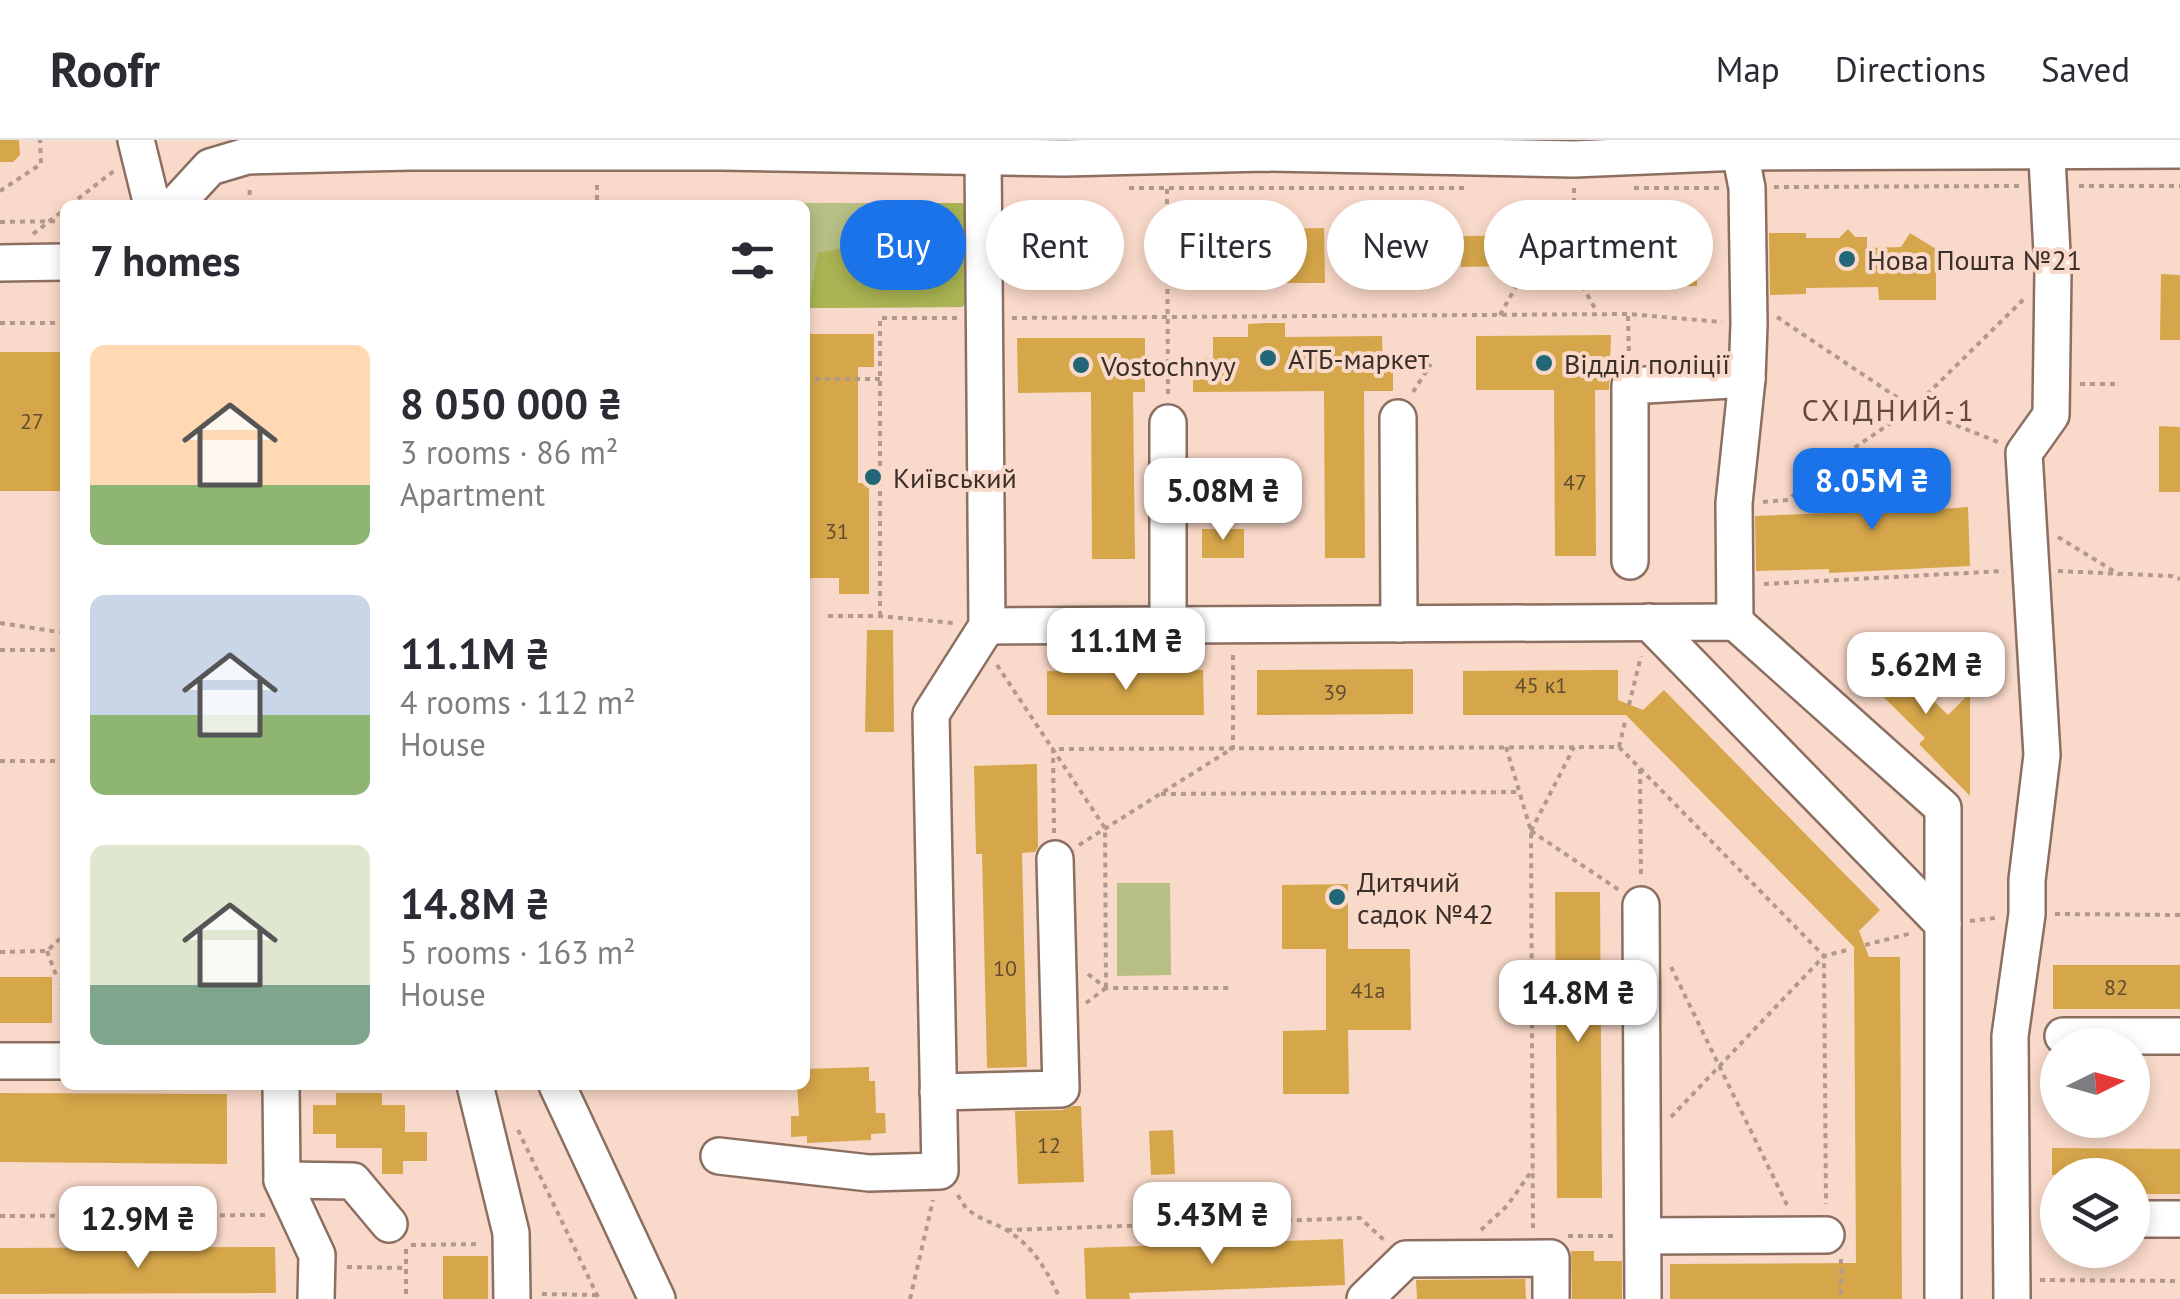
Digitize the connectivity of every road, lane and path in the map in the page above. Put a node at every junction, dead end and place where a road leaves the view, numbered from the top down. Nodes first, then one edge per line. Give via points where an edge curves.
1 (40, 140) edge
2 (136, 140) edge
3 (720, 146) edge
4 (2046, 146) edge
5 (2180, 150) edge
6 (1740, 152) junction
7 (984, 156) junction
8 (610, 158) edge
9 (1574, 158) junction
10 (115, 170) dead end
11 (1168, 189) dead end
12 (0, 190) edge
13 (77, 200) edge
14 (151, 200) edge
15 (180, 200) edge
16 (597, 200) dead end
17 (1574, 200) edge
18 (60, 214) edge
19 (60, 221) edge
20 (0, 222) edge
21 (50, 222) junction
22 (60, 262) edge
23 (0, 264) edge
24 (2053, 272) junction
25 (1514, 290) edge
26 (1585, 290) edge
27 (1598, 314) junction
28 (1628, 314) junction
29 (1500, 315) junction
30 (1168, 316) junction
31 (985, 318) junction
32 (1760, 318) junction
33 (0, 323) edge
34 (60, 323) edge
35 (1430, 364) dead end
36 (880, 379) junction
37 (810, 380) edge
38 (1748, 380) junction
39 (2050, 382) junction
40 (2120, 384) dead end
41 (1630, 386) junction
42 (1913, 408) junction
43 (1398, 418) joint
44 (1168, 423) joint
45 (2024, 453) junction
46 (1734, 503) junction
47 (2056, 537) dead end
48 (1630, 561) dead end
49 (2032, 569) junction
50 (2120, 574) junction
51 (2180, 580) edge
52 (1734, 586) junction
53 (828, 616) dead end
54 (880, 616) junction
55 (1649, 622) junction
56 (1735, 622) junction
57 (0, 623) edge
58 (1399, 624) junction
59 (1168, 625) junction
60 (1232, 625) junction
61 (60, 632) edge
62 (987, 638) junction
63 (0, 650) edge
64 (60, 650) edge
65 (1629, 705) dead end
66 (1626, 718) dead end
67 (1574, 747) junction
68 (1619, 747) junction
69 (1233, 748) junction
70 (1506, 748) junction
71 (1053, 749) junction
72 (0, 761) edge
73 (60, 762) edge
74 (1640, 769) junction
75 (1519, 792) junction
76 (1161, 794) junction
77 (1106, 828) junction
78 (1531, 831) junction
79 (1055, 860) junction
80 (1641, 905) junction
81 (2027, 914) junction
82 (2180, 914) edge
83 (1943, 924) junction
84 (60, 939) edge
85 (1865, 946) dead end
86 (1851, 949) dead end
87 (0, 952) edge
88 (47, 952) junction
89 (1824, 956) junction
90 (1667, 958) dead end
91 (56, 976) dead end
92 (1234, 988) dead end
93 (2150, 1036) edge
94 (2180, 1036) edge
95 (60, 1060) edge
96 (0, 1061) edge
97 (1719, 1066) junction
98 (281, 1090) edge
99 (476, 1090) edge
100 (560, 1090) edge
101 (938, 1092) junction
102 (513, 1120) dead end
103 (1643, 1146) junction
104 (719, 1156) dead end
105 (1533, 1169) junction
106 (940, 1171) junction
107 (282, 1180) junction
108 (299, 1215) junction
109 (0, 1216) edge
110 (1360, 1218) dead end
111 (2150, 1219) edge
112 (2180, 1219) edge
113 (389, 1224) dead end
114 (1643, 1236) junction
115 (1823, 1240) junction
116 (511, 1244) junction
117 (1440, 1258) junction
118 (1534, 1258) junction
119 (406, 1268) junction
120 (2180, 1280) edge
121 (316, 1283) edge
122 (2012, 1290) edge
123 (512, 1297) edge
124 (598, 1297) edge
125 (406, 1299) edge
126 (657, 1299) edge
127 (910, 1299) edge
128 (1060, 1299) edge
129 (1365, 1299) edge
130 (1551, 1299) edge
131 (1644, 1299) edge
132 (1841, 1299) edge
133 (1944, 1299) edge

1 - 12 path via 42,164
2 - 14 street
3 - 7 street
3 - 8 street
4 - 5 street
4 - 6 street
4 - 24 street
6 - 9 street
6 - 32 street
7 - 9 street
7 - 31 street
8 - 15 street via 248,156 210,167
8 - 16 path
9 - 17 path
10 - 13 path
11 - 30 path
18 - 21 path
19 - 21 path
20 - 21 path
22 - 23 street
24 - 39 street
24 - 42 path
25 - 29 path
26 - 27 path
27 - 28 path
27 - 29 path
28 - 32 path
28 - 41 path
29 - 30 path
30 - 31 path
30 - 44 path
31 - 36 path via 880,318
31 - 62 street
32 - 38 street
32 - 42 path
33 - 34 path
35 - 43 path
36 - 37 path
36 - 54 path
38 - 41 street
38 - 46 street
39 - 40 path
39 - 45 street via 2051,415
41 - 48 street
42 - 45 path
42 - 46 path via 1788,500
43 - 58 street
44 - 59 street
45 - 49 street
46 - 52 street
47 - 50 path
49 - 50 path
49 - 52 path
49 - 81 street via 2042,755
50 - 51 path
52 - 56 street
53 - 54 path
54 - 62 path
55 - 56 street
55 - 58 street
55 - 65 path
55 - 83 street
56 - 83 street via 1943,808
57 - 61 path
58 - 60 street
59 - 60 street
59 - 62 street
60 - 69 path
62 - 71 path
62 - 101 street via 931,714
63 - 64 path
66 - 68 path
67 - 68 path
67 - 70 path
67 - 78 path
68 - 74 path
69 - 70 path
69 - 71 path
69 - 76 path
70 - 75 path
71 - 77 path
71 - 79 path
72 - 73 path
74 - 80 path
74 - 89 path
75 - 76 path
75 - 78 path
76 - 77 path
77 - 79 path
77 - 92 path via 1106,988
78 - 80 path
78 - 105 path
79 - 101 street via 1061,1089
80 - 103 street
81 - 82 path
81 - 83 path
81 - 122 street via 2010,1036
83 - 85 path
83 - 133 street
84 - 88 path
86 - 89 path
87 - 88 path
88 - 91 path
89 - 97 path
89 - 115 path
90 - 97 path
93 - 94 street
95 - 96 street
97 - 103 path
97 - 115 path
98 - 107 street
99 - 116 street
100 - 126 street
101 - 106 street
102 - 124 path
103 - 114 street
104 - 106 street via 869,1173
105 - 117 path via 1506,1206
105 - 118 path
106 - 127 path
107 - 108 street
107 - 113 street via 353,1181
108 - 109 path
108 - 121 street via 317,1255
110 - 128 path via 1007,1230 1049,1272
111 - 112 street
114 - 115 street
114 - 131 street
115 - 132 path
116 - 119 path via 406,1244
116 - 123 street
117 - 118 street
117 - 129 street via 1406,1259
118 - 130 street via 1551,1258
119 - 121 path
119 - 125 path
120 - 122 path
123 - 124 path

